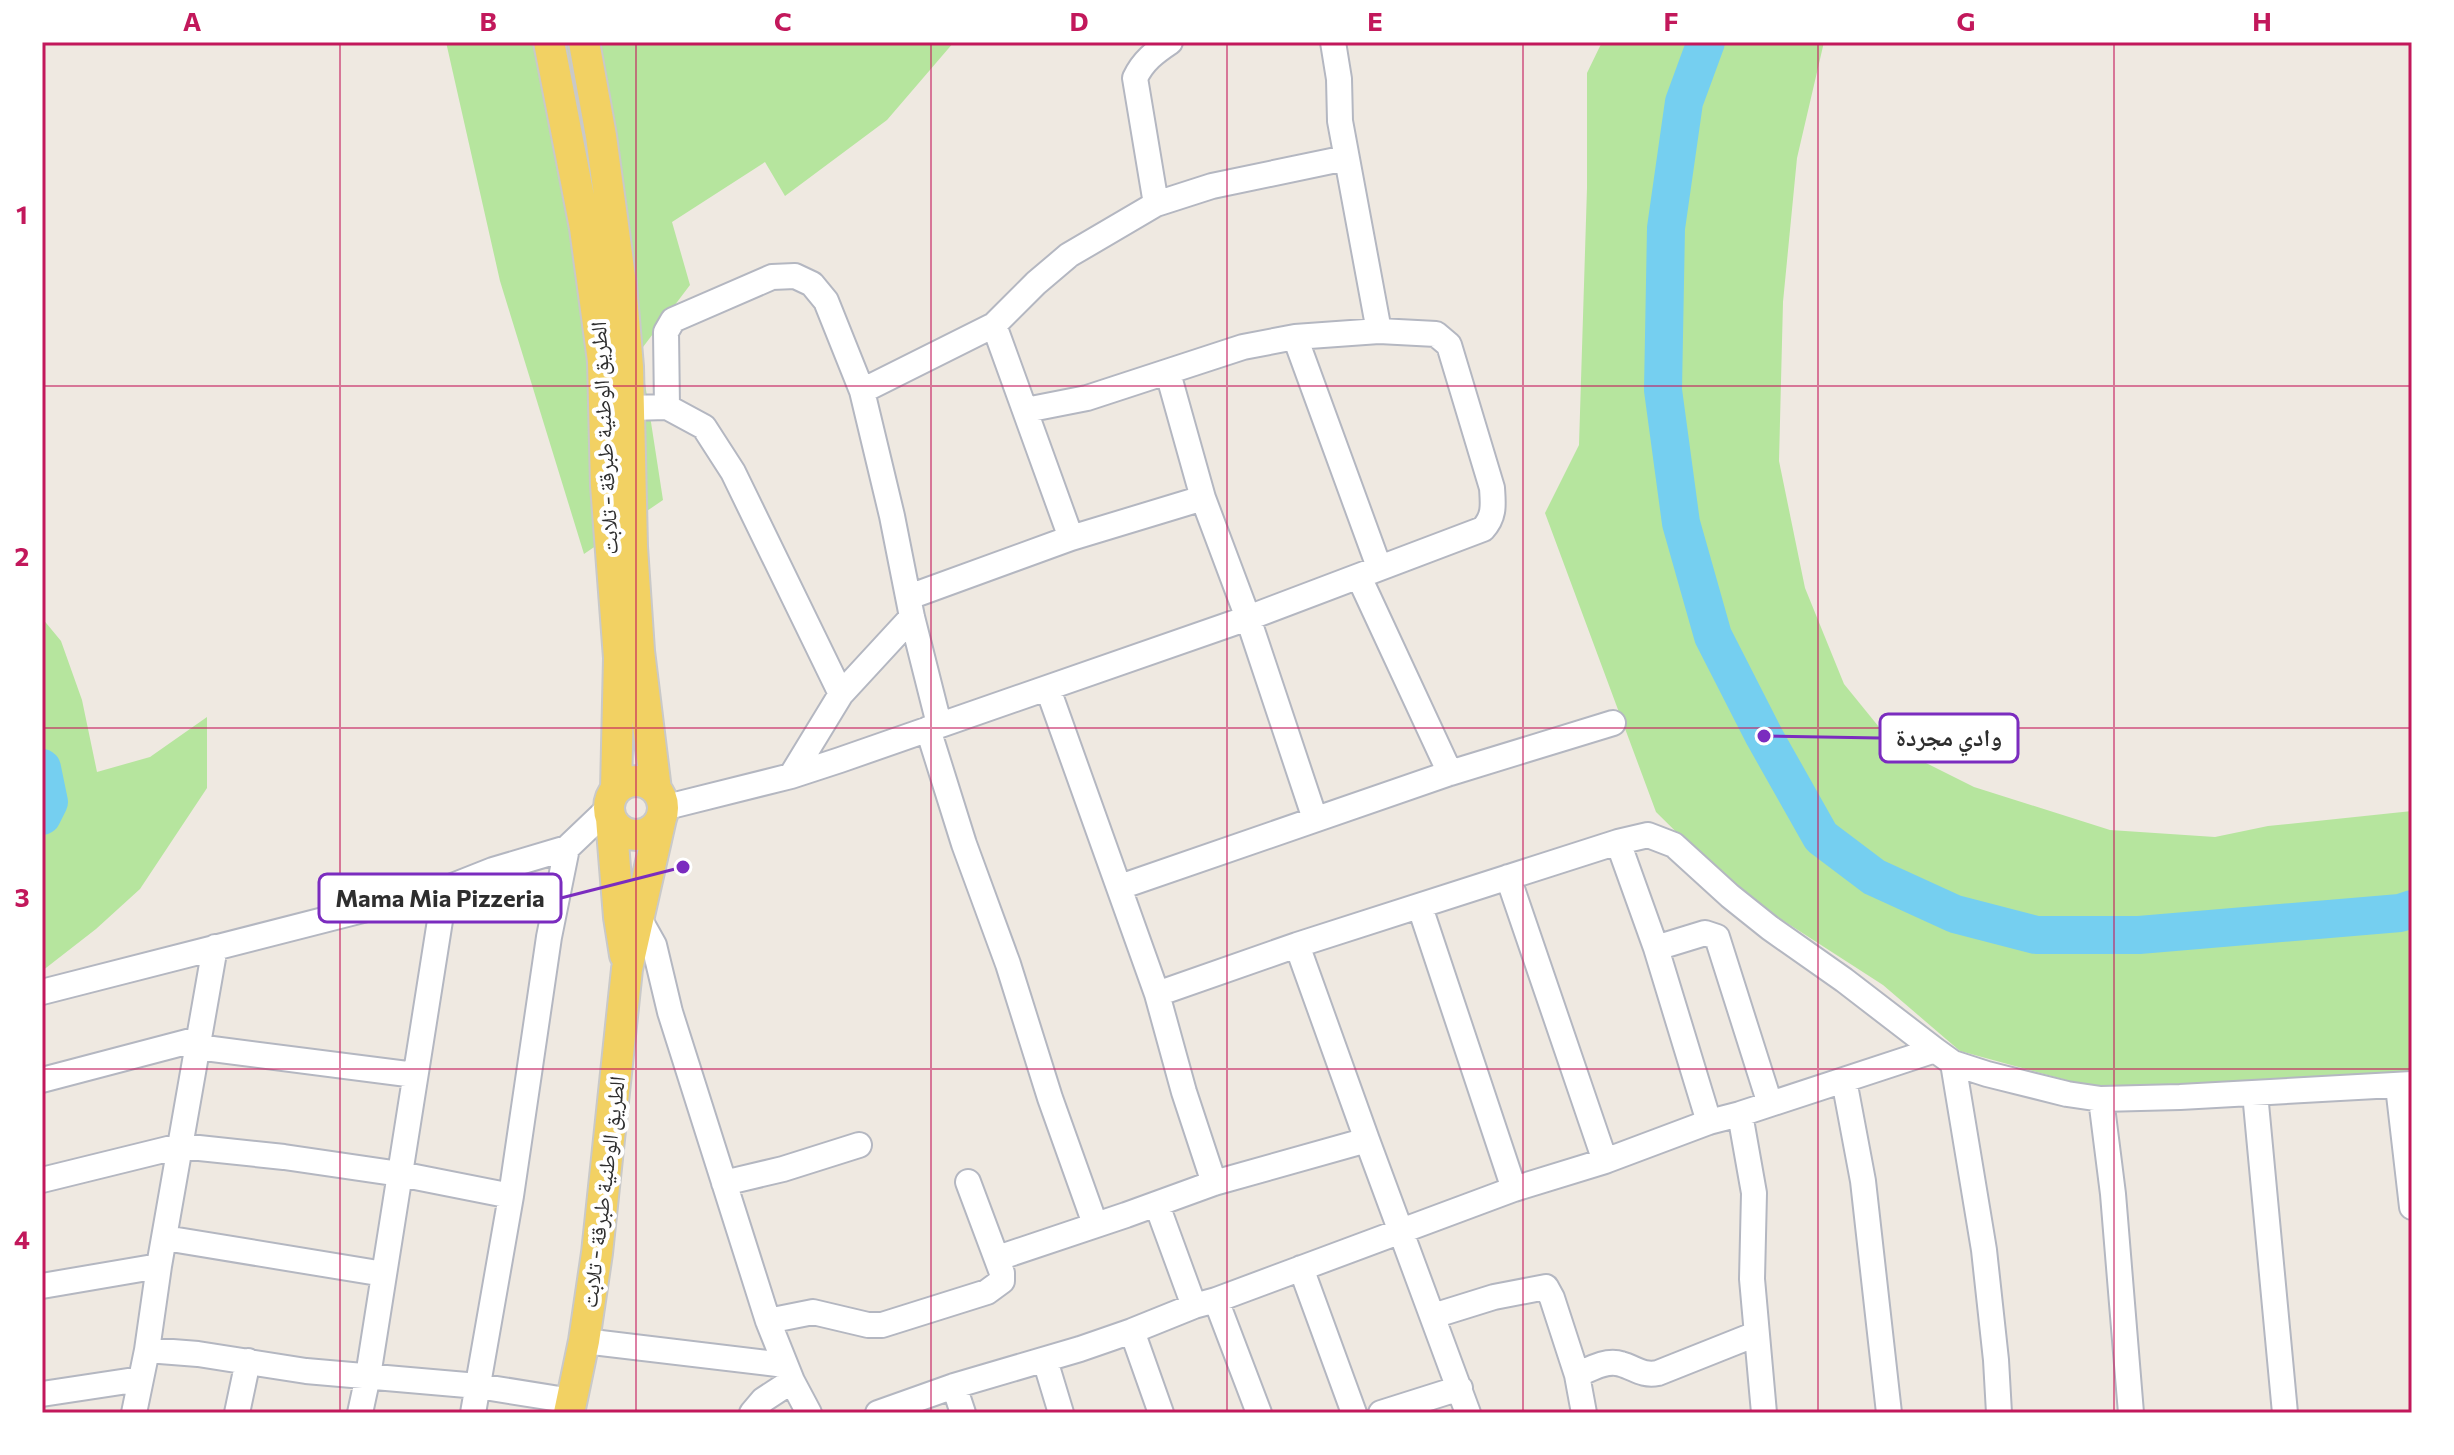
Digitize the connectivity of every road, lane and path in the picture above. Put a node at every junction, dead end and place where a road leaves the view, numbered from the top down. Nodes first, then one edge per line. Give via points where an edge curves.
1 (549, 42) edge
2 (584, 42) edge
3 (1170, 42) edge
4 (1333, 42) edge
5 (1346, 158) junction
6 (1156, 204) junction
7 (994, 325) junction
8 (1379, 331) junction
9 (1295, 337) junction
10 (1168, 373) junction
11 (862, 391) junction
12 (667, 407) junction
13 (629, 408) junction
14 (1026, 410) junction
15 (1203, 498) junction
16 (1071, 538) junction
17 (1369, 572) junction
18 (910, 607) junction
19 (1248, 618) junction
20 (1048, 689) junction
21 (841, 694) junction
22 (1613, 723) dead end
23 (933, 726) junction
24 (1450, 773) junction
25 (791, 776) junction
26 (612, 805) junction
27 (660, 805) junction
28 (1315, 819) junction
29 (1618, 842) junction
30 (567, 848) junction
31 (1508, 877) junction
32 (1120, 887) junction
33 (445, 889) junction
34 (1420, 907) junction
35 (629, 918) junction
36 (1297, 945) junction
37 (215, 947) junction
38 (1656, 948) junction
39 (42, 992) edge
40 (1157, 994) junction
41 (198, 1043) junction
42 (1944, 1056) junction
43 (415, 1075) junction
44 (42, 1080) edge
45 (1844, 1080) junction
46 (2405, 1085) edge
47 (2255, 1093) junction
48 (2101, 1099) junction
49 (1770, 1104) junction
50 (1740, 1114) junction
51 (1709, 1122) junction
52 (1367, 1140) junction
53 (859, 1145) dead end
54 (180, 1146) junction
55 (1605, 1161) junction
56 (400, 1174) junction
57 (42, 1180) edge
58 (968, 1182) dead end
59 (724, 1183) junction
60 (1214, 1183) junction
61 (1514, 1189) junction
62 (511, 1196) junction
63 (1157, 1205) junction
64 (2412, 1207) edge
65 (1095, 1224) junction
66 (1401, 1231) junction
67 (165, 1238) junction
68 (998, 1258) junction
69 (159, 1266) junction
70 (1301, 1268) junction
71 (384, 1274) junction
72 (42, 1286) edge
73 (1205, 1303) junction
74 (1433, 1316) junction
75 (768, 1321) junction
76 (1132, 1331) junction
77 (1756, 1334) junction
78 (584, 1341) junction
79 (147, 1350) junction
80 (1045, 1360) junction
81 (248, 1361) junction
82 (789, 1373) junction
83 (1577, 1375) junction
84 (368, 1376) junction
85 (141, 1379) junction
86 (478, 1386) junction
87 (954, 1386) junction
88 (1460, 1388) junction
89 (42, 1394) edge
90 (571, 1407) edge
91 (134, 1413) edge
92 (237, 1413) edge
93 (360, 1413) edge
94 (473, 1413) edge
95 (752, 1413) edge
96 (809, 1413) edge
97 (878, 1413) edge
98 (963, 1413) edge
99 (1061, 1413) edge
100 (1161, 1413) edge
101 (1259, 1413) edge
102 (1354, 1413) edge
103 (1381, 1413) edge
104 (1468, 1413) edge
105 (1584, 1413) edge
106 (1764, 1413) edge
107 (1889, 1413) edge
108 (1999, 1413) edge
109 (2131, 1413) edge
110 (2285, 1413) edge

1 - 26 main road, الطريق الوطنية طبرقة - تلابت via 585,228 603,361 619,658
2 - 13 main road, الطريق الوطنية طبرقة - تلابت via 621,284
3 - 6 street via 1140,66 1135,78
4 - 5 street
5 - 6 street via 1212,186
5 - 8 street
6 - 7 street via 1069,255
7 - 11 street
7 - 14 street
8 - 9 street
8 - 17 street via 1436,334 1449,345 1492,488 1493,512 1483,529
9 - 10 street via 1243,347
9 - 17 street
10 - 14 street
10 - 15 street
11 - 12 street via 826,301 812,284 795,276 772,277 673,320 666,332
11 - 18 street
12 - 13 street
12 - 21 street via 704,427 733,472
13 - 27 main road, الطريق الوطنية طبرقة - تلابت via 639,651
14 - 16 street
15 - 16 street
15 - 19 street
16 - 18 street
17 - 19 street
17 - 24 street
18 - 21 street
18 - 23 street
19 - 20 street
19 - 28 street
20 - 23 street
20 - 32 street
21 - 25 street
22 - 24 street
23 - 25 street
23 - 65 street via 960,831
24 - 28 street
25 - 27 street
26 - 27 main road via 631,781 649,784
26 - 27 main road via 623,831 632,834 649,831
26 - 30 street
26 - 35 main road, الطريق الوطنية طبرقة - تلابت
27 - 35 main road, الطريق الوطنية طبرقة - تلابت
28 - 32 street
29 - 31 street
29 - 38 street
29 - 42 street via 1648,835 1674,845 1770,928
30 - 33 street
30 - 62 street
31 - 34 street
31 - 55 street
32 - 40 street
33 - 37 street
33 - 43 street
34 - 36 street
34 - 61 street
35 - 59 street via 654,945
35 - 78 main road, الطريق الوطنية طبرقة - تلابت via 599,1238
36 - 40 street
36 - 52 street
37 - 39 street
37 - 41 street
38 - 49 street via 1705,933 1717,937
38 - 51 street
40 - 60 street
41 - 43 street
41 - 44 street
41 - 54 street
42 - 45 street
42 - 48 street via 2041,1088
42 - 108 street via 1984,1250
43 - 56 street
45 - 49 street
45 - 107 street via 1863,1181
46 - 47 street
46 - 64 street
47 - 48 street
47 - 110 street
48 - 109 street
49 - 50 street
50 - 51 street
50 - 77 street via 1754,1193
51 - 55 street
52 - 60 street
52 - 66 street
53 - 59 street
54 - 56 street
54 - 57 street
54 - 67 street
55 - 61 street
56 - 62 street
56 - 71 street
58 - 68 street
59 - 75 street
60 - 63 street
61 - 66 street
62 - 86 street
63 - 65 street
63 - 73 street
65 - 68 street
66 - 70 street
66 - 74 street
67 - 69 street
67 - 71 street
68 - 75 street via 1002,1281 987,1292 882,1325 813,1312
69 - 72 street
69 - 79 street
70 - 73 street
70 - 102 street
71 - 84 street
73 - 76 street
73 - 101 street
74 - 83 street via 1544,1286
74 - 88 street
75 - 82 street
76 - 80 street
76 - 100 street
77 - 83 street via 1658,1373 1611,1363
77 - 106 street
78 - 82 street
78 - 90 main road, الطريق الوطنية طبرقة - تلابت
79 - 81 street
79 - 85 street
80 - 87 street
80 - 99 street
81 - 84 street
81 - 92 street
82 - 95 street
82 - 96 street
83 - 105 street
84 - 86 street
84 - 93 street
85 - 89 street
85 - 91 street
86 - 90 street
86 - 94 street
87 - 97 street
87 - 98 street
88 - 103 street
88 - 104 street

